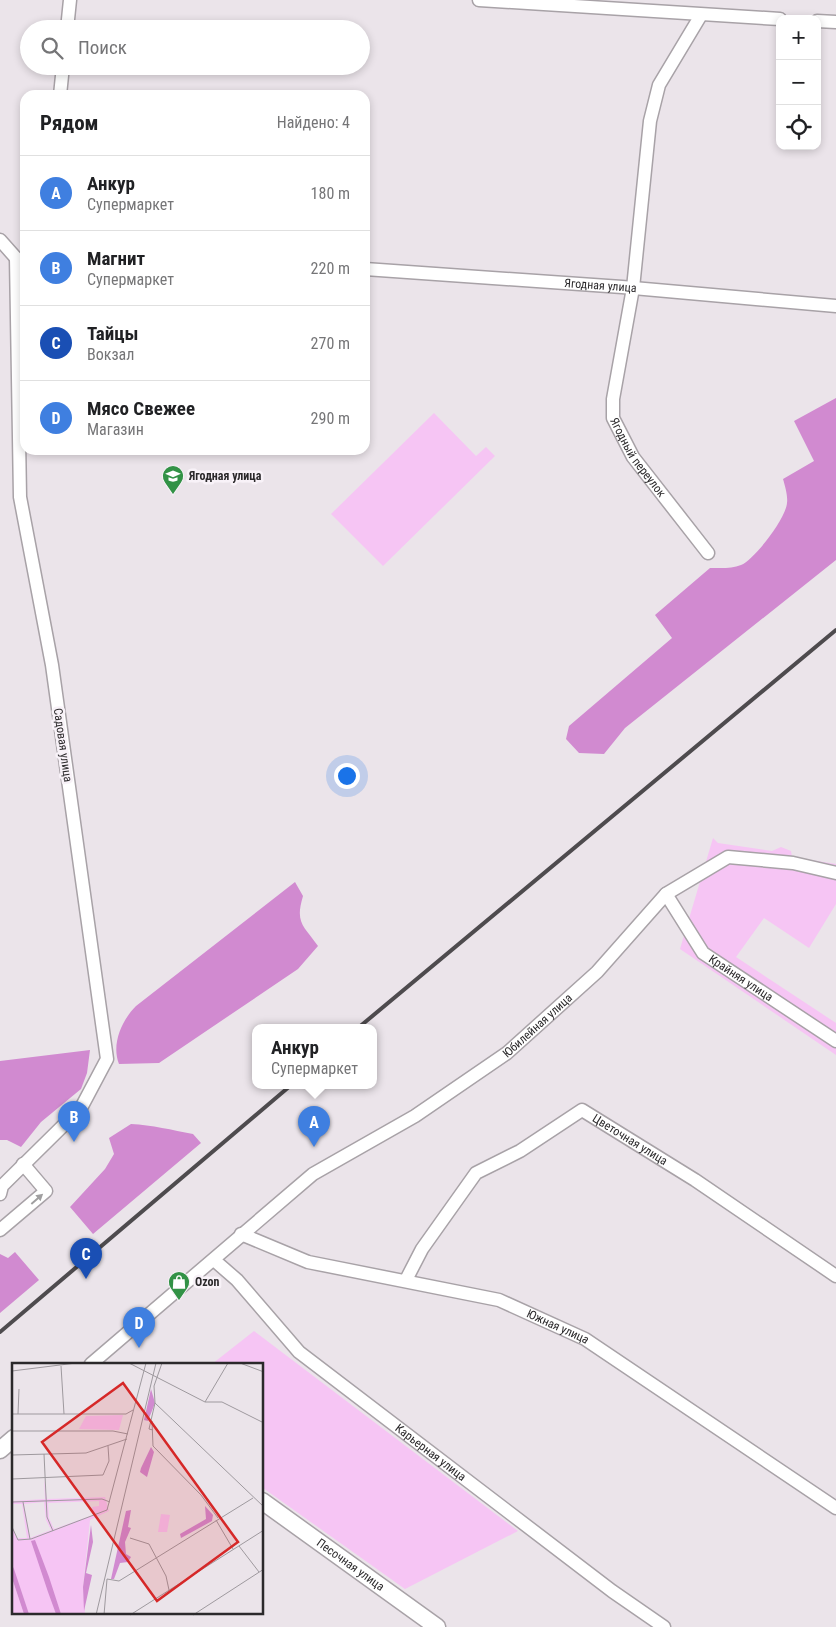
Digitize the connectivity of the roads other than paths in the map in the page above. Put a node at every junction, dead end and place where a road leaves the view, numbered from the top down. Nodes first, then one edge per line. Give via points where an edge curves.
1 (70, 0) edge
2 (479, 0) edge
3 (701, 14) junction
4 (776, 19) edge
5 (68, 20) edge
6 (821, 21) edge
7 (836, 22) edge
8 (62, 75) edge
9 (61, 90) edge
10 (0, 240) edge
11 (20, 256) edge
12 (370, 268) edge
13 (633, 288) junction
14 (836, 306) edge
15 (20, 455) edge
16 (708, 553) dead end
17 (836, 873) edge
18 (666, 894) junction
19 (836, 1041) edge
20 (23, 1164) junction
21 (0, 1194) edge
22 (0, 1230) edge
23 (241, 1234) junction
24 (214, 1260) junction
25 (836, 1276) edge
26 (406, 1280) junction
27 (92, 1363) edge
28 (12, 1440) edge
29 (0, 1450) edge
30 (264, 1502) edge
31 (836, 1508) edge
32 (438, 1627) edge
33 (664, 1627) edge

1 - 5 street
2 - 3 street
3 - 4 street
3 - 13 street, Ягодный переулок via 659,85 650,121
6 - 7 street
8 - 9 street
10 - 11 street
12 - 13 street, Ягодная улица
13 - 14 street, Ягодная улица
13 - 16 street, Ягодный переулок via 613,398 613,418 633,457
15 - 20 street, Садовая улица via 20,496 52,665 107,1060 80,1108
17 - 18 street, Юбилейная улица via 793,863 728,857
18 - 19 street, Крайняя улица via 703,954
18 - 23 street, Юбилейная улица via 597,972 507,1053 415,1116 312,1174
20 - 21 street, Садовая улица via 2,1186
22 -> 20 street via 46,1190
23 - 24 street, Юбилейная улица
23 - 26 street, Южная улица via 308,1262
24 - 27 street, Юбилейная улица
24 - 33 street, Карьерная улица via 237,1280 299,1352
25 - 26 street, Цветочная улица via 695,1180 582,1110 520,1150 476,1173 422,1249
26 - 31 street, Южная улица via 499,1300 586,1339
28 - 29 street
30 - 32 street, Песочная улица

